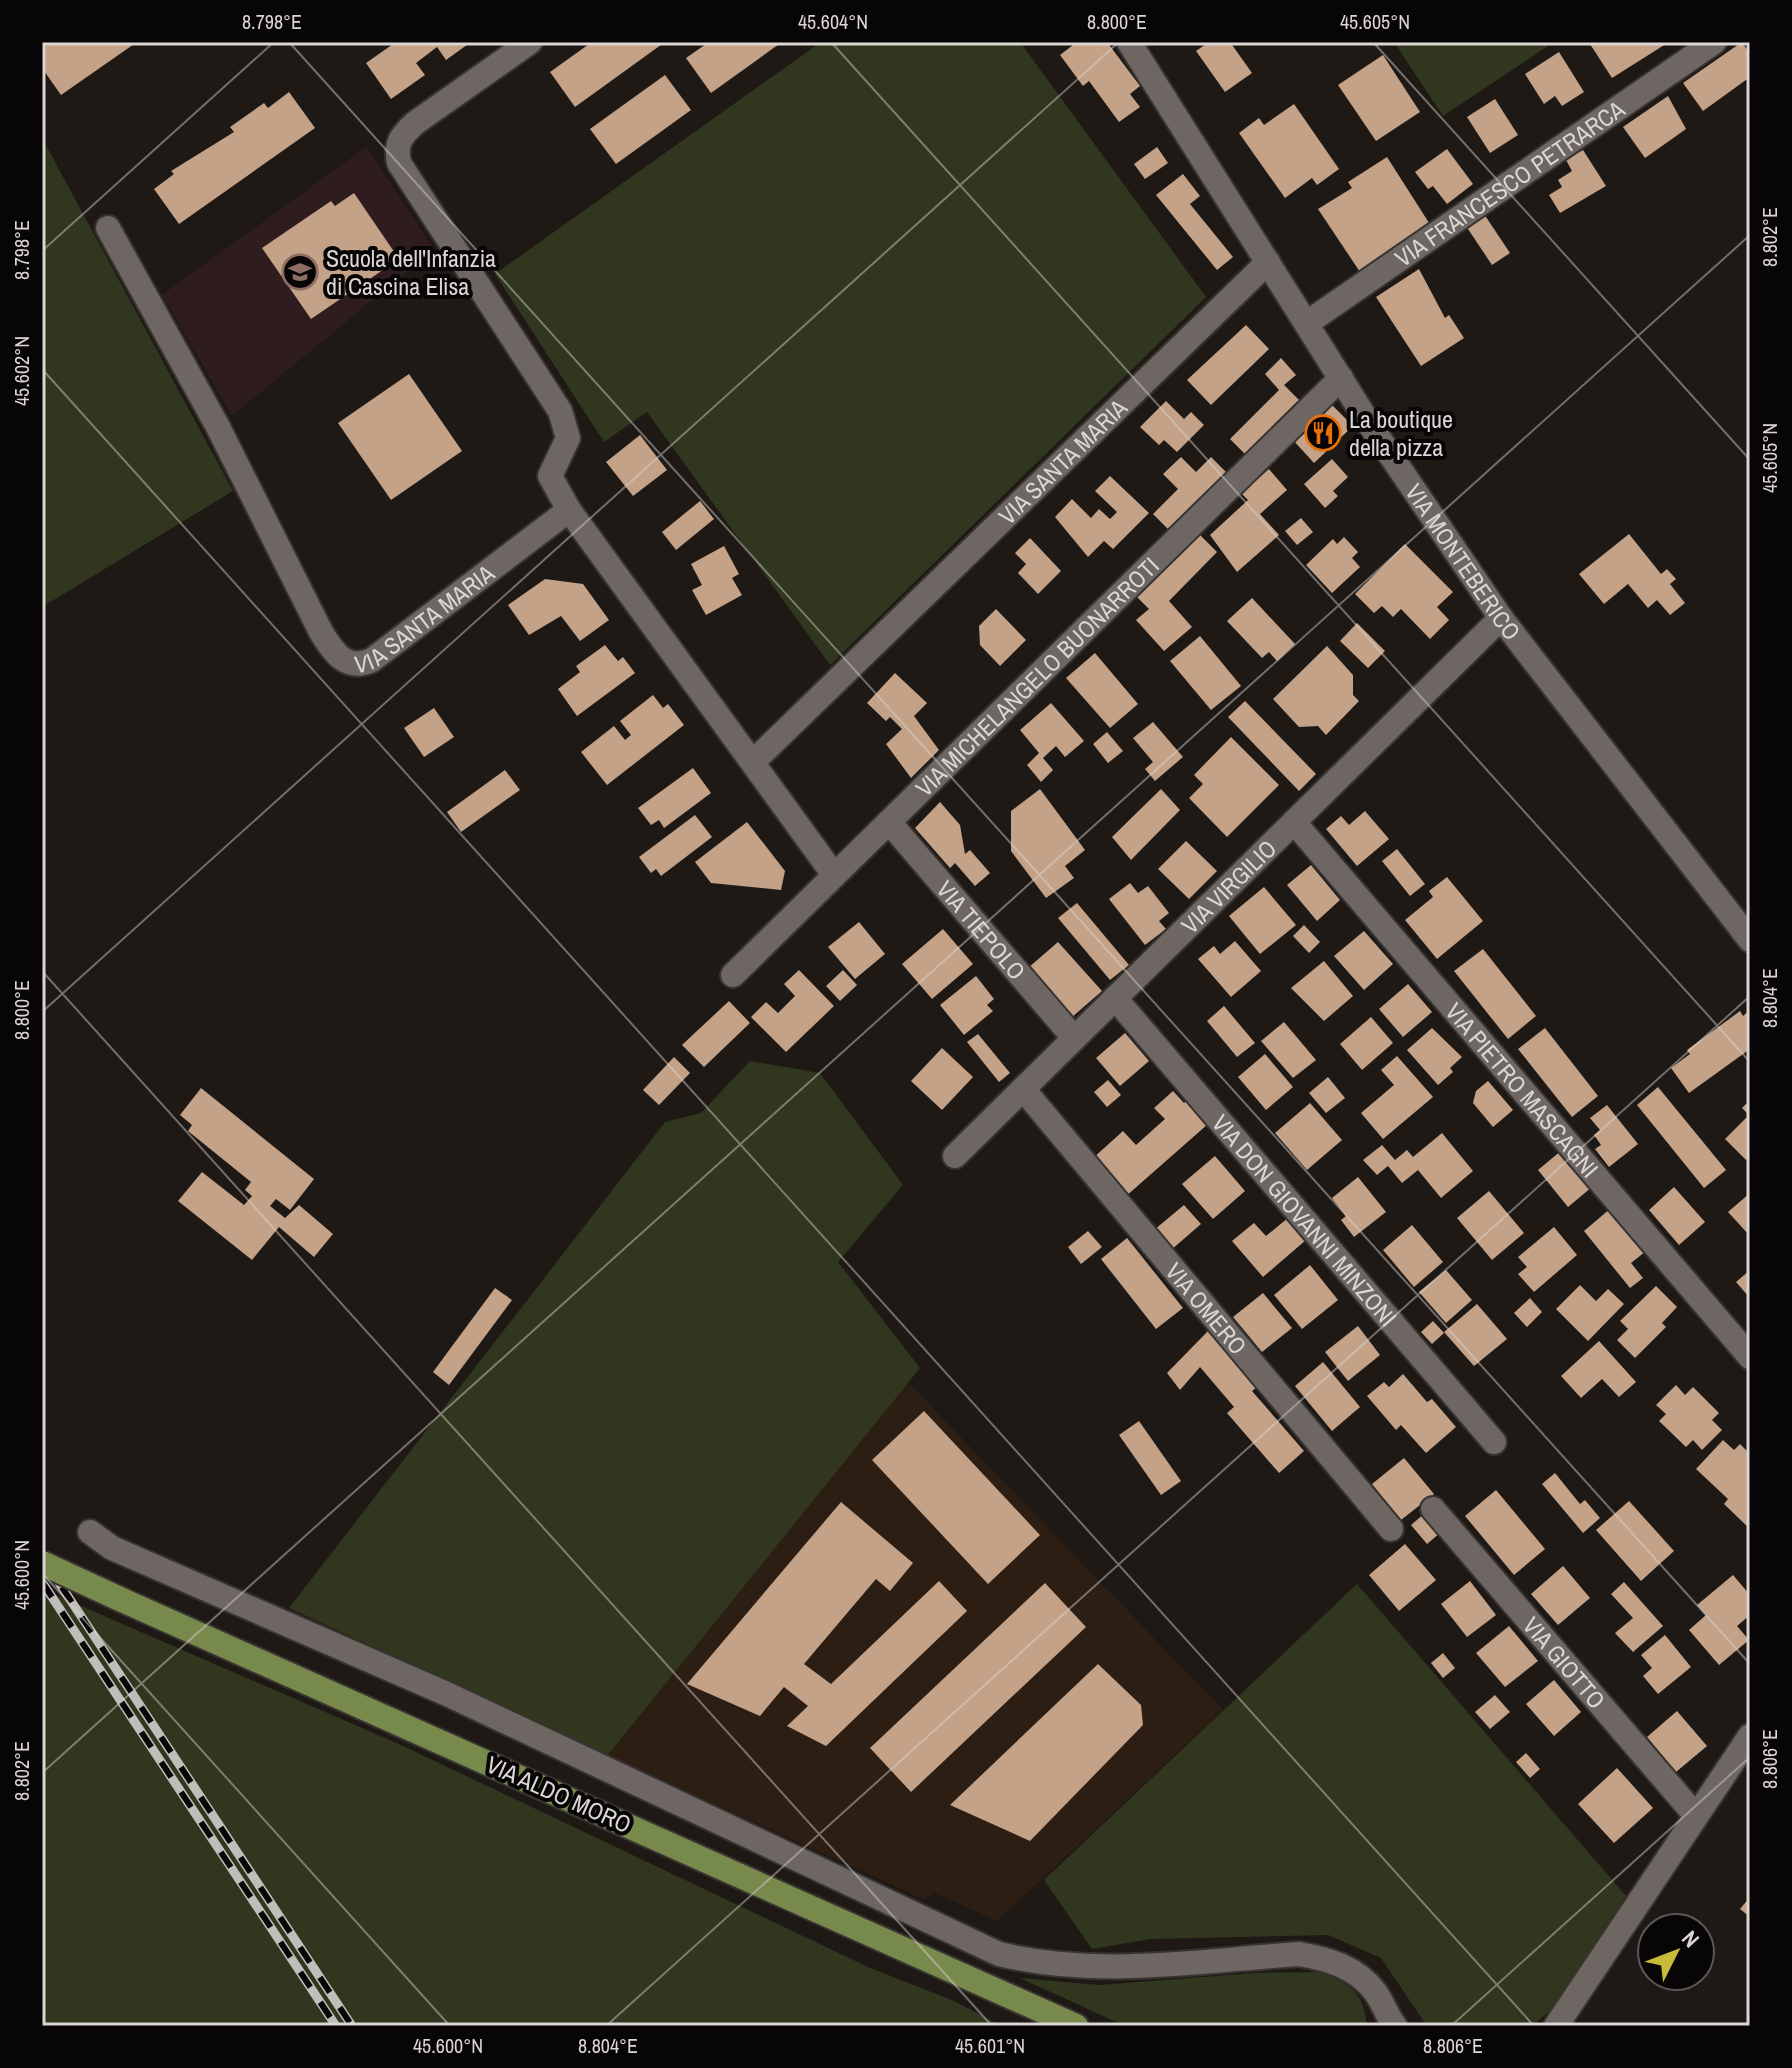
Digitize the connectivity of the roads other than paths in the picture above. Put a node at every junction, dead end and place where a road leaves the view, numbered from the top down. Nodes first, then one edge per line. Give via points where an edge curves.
1 (530, 42) edge
2 (1129, 42) edge
3 (1714, 42) edge
4 (108, 228) dead end
5 (1268, 262) junction
6 (1307, 323) junction
7 (1341, 378) junction
8 (569, 510) junction
9 (1501, 618) junction
10 (754, 761) junction
11 (889, 822) junction
12 (1294, 822) junction
13 (834, 875) junction
14 (1750, 940) edge
15 (733, 975) dead end
16 (1115, 998) junction
17 (1074, 1038) junction
18 (1023, 1089) junction
19 (955, 1156) dead end
20 (1750, 1357) edge
21 (1494, 1442) dead end
22 (1433, 1509) dead end
23 (1391, 1529) dead end
24 (90, 1532) dead end
25 (42, 1563) edge
26 (1750, 1736) edge
27 (1696, 1816) junction
28 (1392, 2024) edge
29 (1076, 2026) edge
30 (1556, 2026) edge

1 - 8 street via 415,123 396,149 399,163 560,411 568,438 550,476
2 - 5 street, VIA MONTEBERICO
3 - 6 street, VIA FRANCESCO PETRARCA
4 - 8 street, VIA SANTA MARIA via 218,427 321,632 340,658 358,665 372,660
5 - 6 street, VIA MONTEBERICO
5 - 10 street, VIA SANTA MARIA
6 - 7 street, VIA MONTEBERICO
7 - 9 street, VIA MONTEBERICO
7 - 11 street, VIA MICHELANGELO BUONARROTI
8 - 10 street
9 - 12 street, VIA VIRGILIO
9 - 14 street, VIA MONTEBERICO
10 - 13 street
11 - 13 street, VIA MICHELANGELO BUONARROTI
11 - 17 street, VIA TIEPOLO
12 - 16 street, VIA VIRGILIO
12 - 20 street, VIA PIETRO MASCAGNI
13 - 15 street, VIA MICHELANGELO BUONARROTI
16 - 17 street, VIA VIRGILIO
16 - 21 street, VIA DON GIOVANNI MINZONI
17 - 18 street, VIA VIRGILIO
18 - 19 street, VIA VIRGILIO
18 - 23 street, VIA OMERO
22 - 27 street, VIA GIOTTO
24 - 28 street via 112,1548 447,1694 999,1954 1042,1965 1095,1969 1299,1954 1329,1959 1355,1972 1375,1992
25 - 29 main road, VIA ALDO MORO, bridge
26 - 27 street
27 - 30 street

